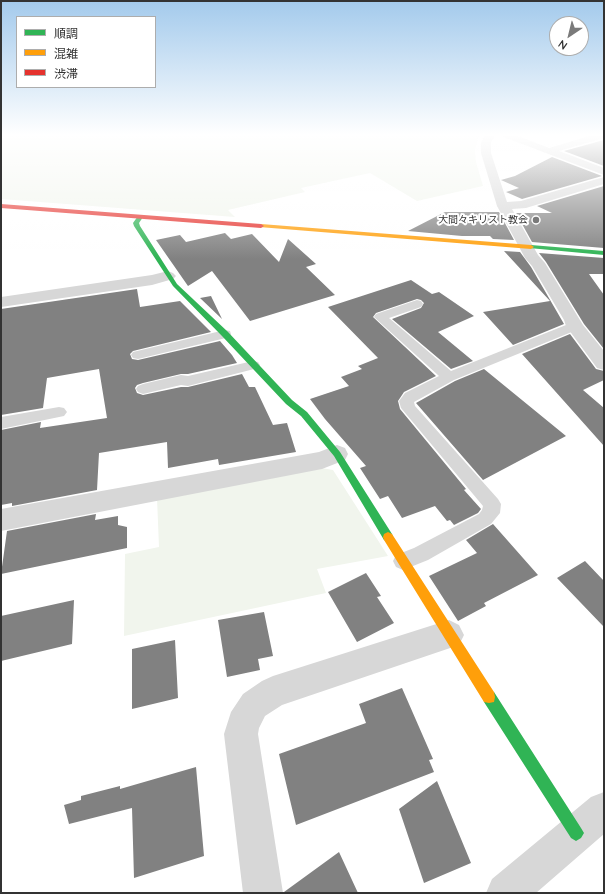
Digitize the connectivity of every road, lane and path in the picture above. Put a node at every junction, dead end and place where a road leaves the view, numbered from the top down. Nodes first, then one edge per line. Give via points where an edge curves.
1 (492, 176) edge
2 (604, 180) edge
3 (1, 206) edge
4 (503, 206) junction
5 (140, 217) junction
6 (526, 247) junction
7 (604, 253) edge
8 (168, 276) junction
9 (1, 302) edge
10 (417, 304) dead end
11 (574, 326) junction
12 (225, 334) junction
13 (138, 355) dead end
14 (602, 360) edge
15 (253, 364) junction
16 (449, 377) junction
17 (143, 389) dead end
18 (59, 412) dead end
19 (1, 423) edge
20 (337, 454) junction
21 (1, 520) edge
22 (403, 561) junction
23 (449, 635) junction
24 (604, 810) edge
25 (576, 833) junction
26 (263, 893) edge
27 (506, 893) edge

1 - 4 street
2 - 4 street via 522,205
3 - 5 street
4 - 6 street
5 - 6 street
5 - 8 street via 137,226
6 - 7 street
6 - 11 street via 558,295
8 - 9 street
8 - 12 street via 183,295
10 - 16 lane via 380,317
11 - 14 street
11 - 16 lane
12 - 13 lane
12 - 15 street
15 - 17 lane via 188,381 181,380
15 - 20 street via 304,414
16 - 22 lane via 410,397 406,404 492,504 491,513 485,519 421,554
18 - 19 lane
20 - 21 street via 322,460
20 - 22 street
22 - 23 street
23 - 25 street
23 - 26 street via 273,692 254,705 243,724 241,734
24 - 25 street
25 - 27 street

